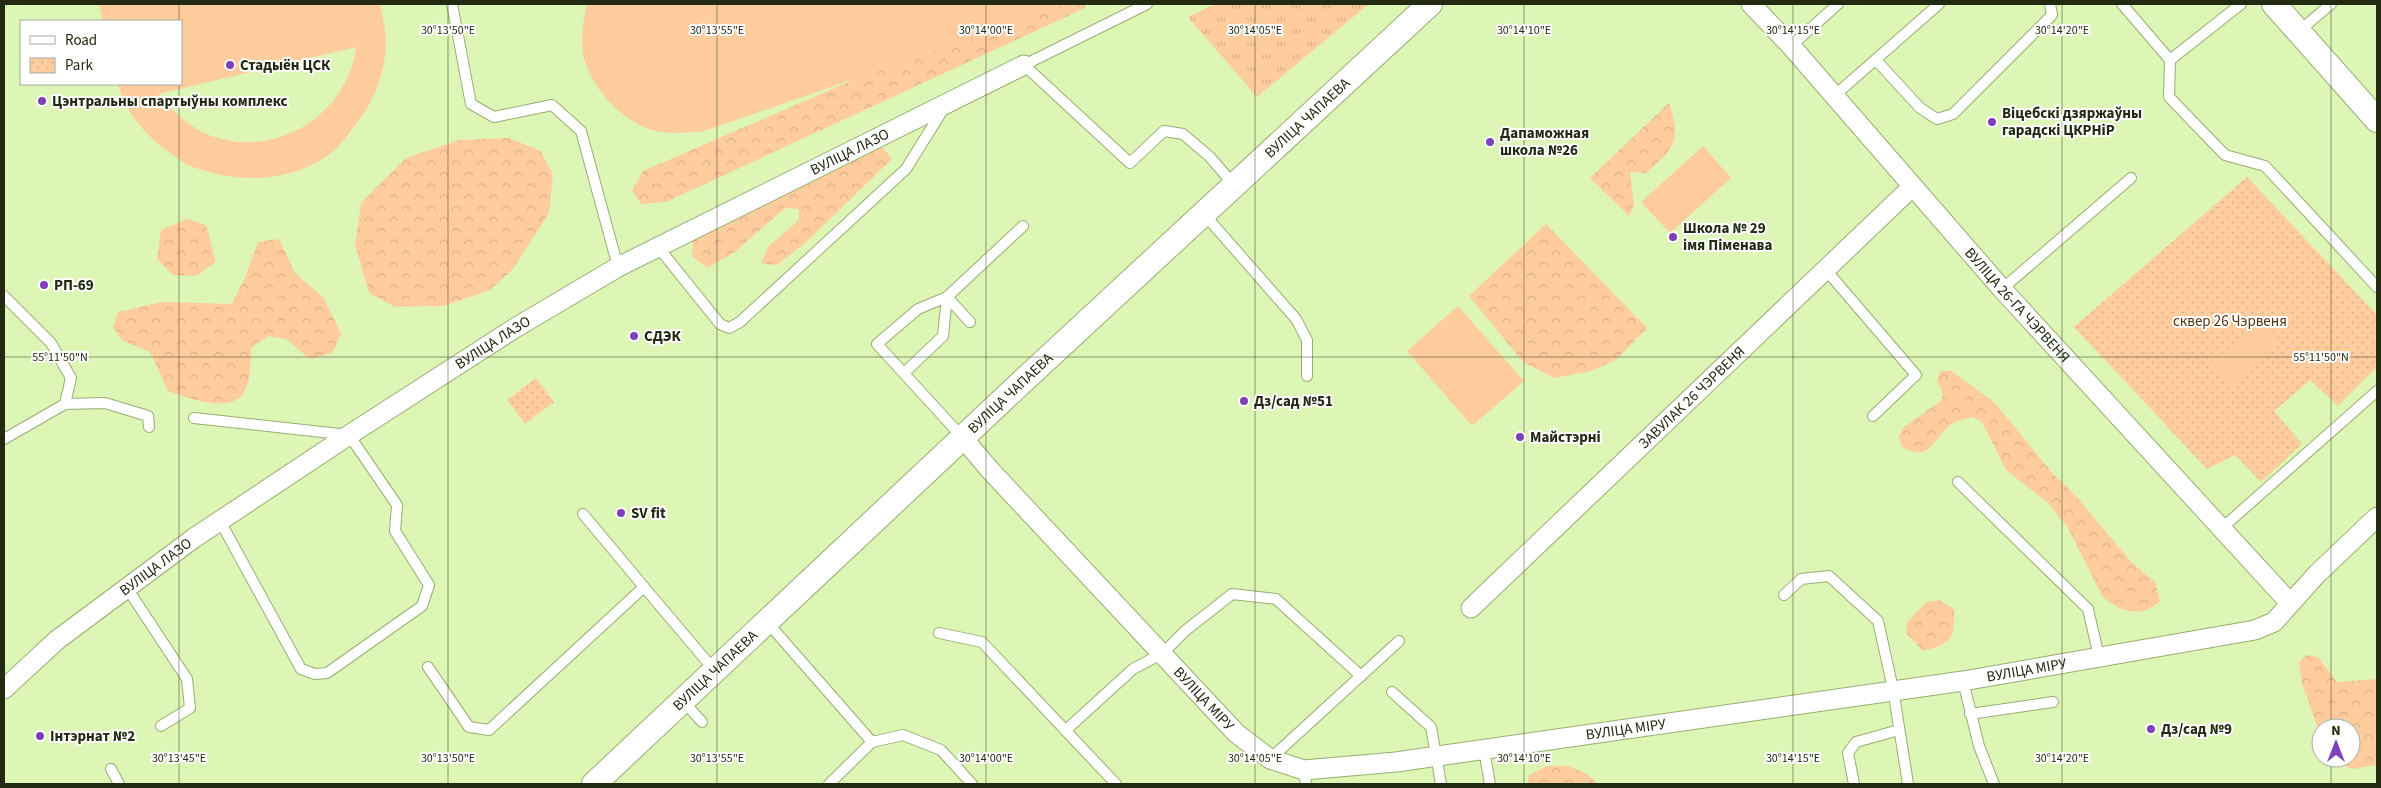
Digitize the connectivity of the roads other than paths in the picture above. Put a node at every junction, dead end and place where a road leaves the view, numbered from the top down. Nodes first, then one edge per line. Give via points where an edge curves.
1 (452, 4) edge
2 (1147, 4) edge
3 (1430, 4) edge
4 (1751, 4) edge
5 (1838, 4) edge
6 (1939, 4) edge
7 (2050, 4) edge
8 (2122, 4) edge
9 (2241, 4) edge
10 (2274, 4) edge
11 (2331, 4) edge
12 (2299, 31) junction
13 (1791, 46) junction
14 (1876, 60) junction
15 (2170, 60) junction
16 (1024, 64) junction
17 (1834, 96) junction
18 (948, 102) junction
19 (2377, 120) edge
20 (2131, 178) dead end
21 (1234, 184) junction
22 (1912, 188) junction
23 (1204, 214) junction
24 (1023, 226) dead end
25 (658, 247) junction
26 (618, 267) junction
27 (1826, 270) junction
28 (2377, 287) edge
29 (2002, 289) junction
30 (4, 296) edge
31 (947, 298) junction
32 (970, 322) dead end
33 (904, 373) junction
34 (1308, 376) dead end
35 (2377, 391) edge
36 (65, 404) junction
37 (1874, 416) dead end
38 (194, 418) dead end
39 (149, 427) dead end
40 (348, 435) junction
41 (963, 438) junction
42 (4, 439) edge
43 (1958, 482) dead end
44 (583, 514) dead end
45 (2377, 517) edge
46 (220, 521) junction
47 (2222, 528) junction
48 (644, 587) junction
49 (127, 588) junction
50 (1784, 595) dead end
51 (2289, 602) junction
52 (1471, 608) dead end
53 (767, 622) junction
54 (939, 633) dead end
55 (1400, 641) dead end
56 (1163, 653) junction
57 (2099, 657) junction
58 (428, 667) dead end
59 (715, 671) junction
60 (1361, 676) junction
61 (1963, 681) junction
62 (4, 689) edge
63 (1893, 689) junction
64 (1392, 692) dead end
65 (683, 701) junction
66 (2053, 702) dead end
67 (1970, 714) junction
68 (702, 722) dead end
69 (161, 726) dead end
70 (1066, 730) junction
71 (1899, 730) junction
72 (872, 742) junction
73 (1484, 750) junction
74 (1436, 756) junction
75 (1270, 759) junction
76 (111, 769) dead end
77 (1305, 777) edge
78 (119, 784) edge
79 (594, 784) edge
80 (829, 784) edge
81 (972, 784) edge
82 (1116, 784) edge
83 (1440, 784) edge
84 (1490, 784) edge
85 (1854, 784) edge
86 (1908, 784) edge
87 (1994, 784) edge

1 - 26 lane via 471,104 494,117 552,104 580,131
2 - 16 lane
3 - 21 street, ВУЛІЦА ЧАПАЕВА
4 - 13 street, ВУЛІЦА 26-ГА ЧЭРВЕНЯ
5 - 13 lane
6 - 14 lane
7 - 14 lane via 2052,15 1953,114 1937,119 1920,108
8 - 15 lane
9 - 15 lane
10 - 12 street
11 - 12 lane
12 - 19 street
13 - 17 street, ВУЛІЦА 26-ГА ЧЭРВЕНЯ
14 - 17 lane
15 - 28 lane via 2169,97 2225,155 2265,166
16 - 18 street, ВУЛІЦА ЛАЗО
16 - 21 lane via 1130,163 1164,131 1183,134
17 - 22 street, ВУЛІЦА 26-ГА ЧЭРВЕНЯ
18 - 25 street, ВУЛІЦА ЛАЗО
18 - 25 lane via 906,169 740,322 729,328 720,324
20 - 29 lane
21 - 23 street, ВУЛІЦА ЧАПАЕВА
22 - 27 street, ЗАВУЛАК 26 ЧЭРВЕНЯ
22 - 29 street, ВУЛІЦА 26-ГА ЧЭРВЕНЯ
23 - 34 lane via 1296,319 1307,340
23 - 41 street, ВУЛІЦА ЧАПАЕВА
24 - 31 lane
25 - 26 street, ВУЛІЦА ЛАЗО
26 - 40 street, ВУЛІЦА ЛАЗО
27 - 37 lane via 1916,375
27 - 52 street, ЗАВУЛАК 26 ЧЭРВЕНЯ
29 - 47 street, ВУЛІЦА 26-ГА ЧЭРВЕНЯ
30 - 36 lane via 50,343 72,378
31 - 32 lane
31 - 33 lane via 943,336
31 - 33 lane via 918,309 877,344
33 - 41 lane
35 - 47 lane
36 - 39 lane via 105,403 148,416
36 - 42 lane
38 - 40 lane
40 - 46 street, ВУЛІЦА ЛАЗО
40 - 46 lane via 397,505 395,531 429,584 422,606 328,673 315,674 300,669
41 - 53 street, ВУЛІЦА ЧАПАЕВА
41 - 56 street, ВУЛІЦА МІРУ
43 - 57 lane via 2088,609
44 - 48 lane
45 - 51 street, ВУЛІЦА МІРУ
46 - 49 street, ВУЛІЦА ЛАЗО
47 - 51 street, ВУЛІЦА 26-ГА ЧЭРВЕНЯ
48 - 58 lane via 489,730 469,727
48 - 59 lane
49 - 62 street, ВУЛІЦА ЛАЗО via 56,640
49 - 69 lane via 188,679 190,708
50 - 63 lane via 1801,579 1829,576 1878,621
51 - 57 street, ВУЛІЦА МІРУ via 2274,622 2255,630
53 - 59 street, ВУЛІЦА ЧАПАЕВА
53 - 72 lane
54 - 70 lane via 982,642
55 - 60 lane
56 - 60 lane via 1232,594 1276,599
56 - 70 lane via 1133,669
56 - 75 street, ВУЛІЦА МІРУ via 1236,733
57 - 61 street, ВУЛІЦА МІРУ
59 - 65 street, ВУЛІЦА ЧАПАЕВА
60 - 75 lane
61 - 63 street, ВУЛІЦА МІРУ
61 - 67 lane
63 - 71 lane
63 - 73 street, ВУЛІЦА МІРУ
64 - 74 lane via 1431,727
65 - 68 lane
65 - 79 street, ВУЛІЦА ЧАПАЕВА
66 - 67 lane
67 - 87 lane
70 - 82 lane
71 - 85 lane via 1856,742 1848,754
71 - 86 lane
72 - 80 lane
72 - 81 lane via 903,735 941,750
73 - 74 street, ВУЛІЦА МІРУ
73 - 84 lane
74 - 77 street, ВУЛІЦА МІРУ
74 - 83 lane
75 - 77 street, ВУЛІЦА МІРУ
76 - 78 lane

